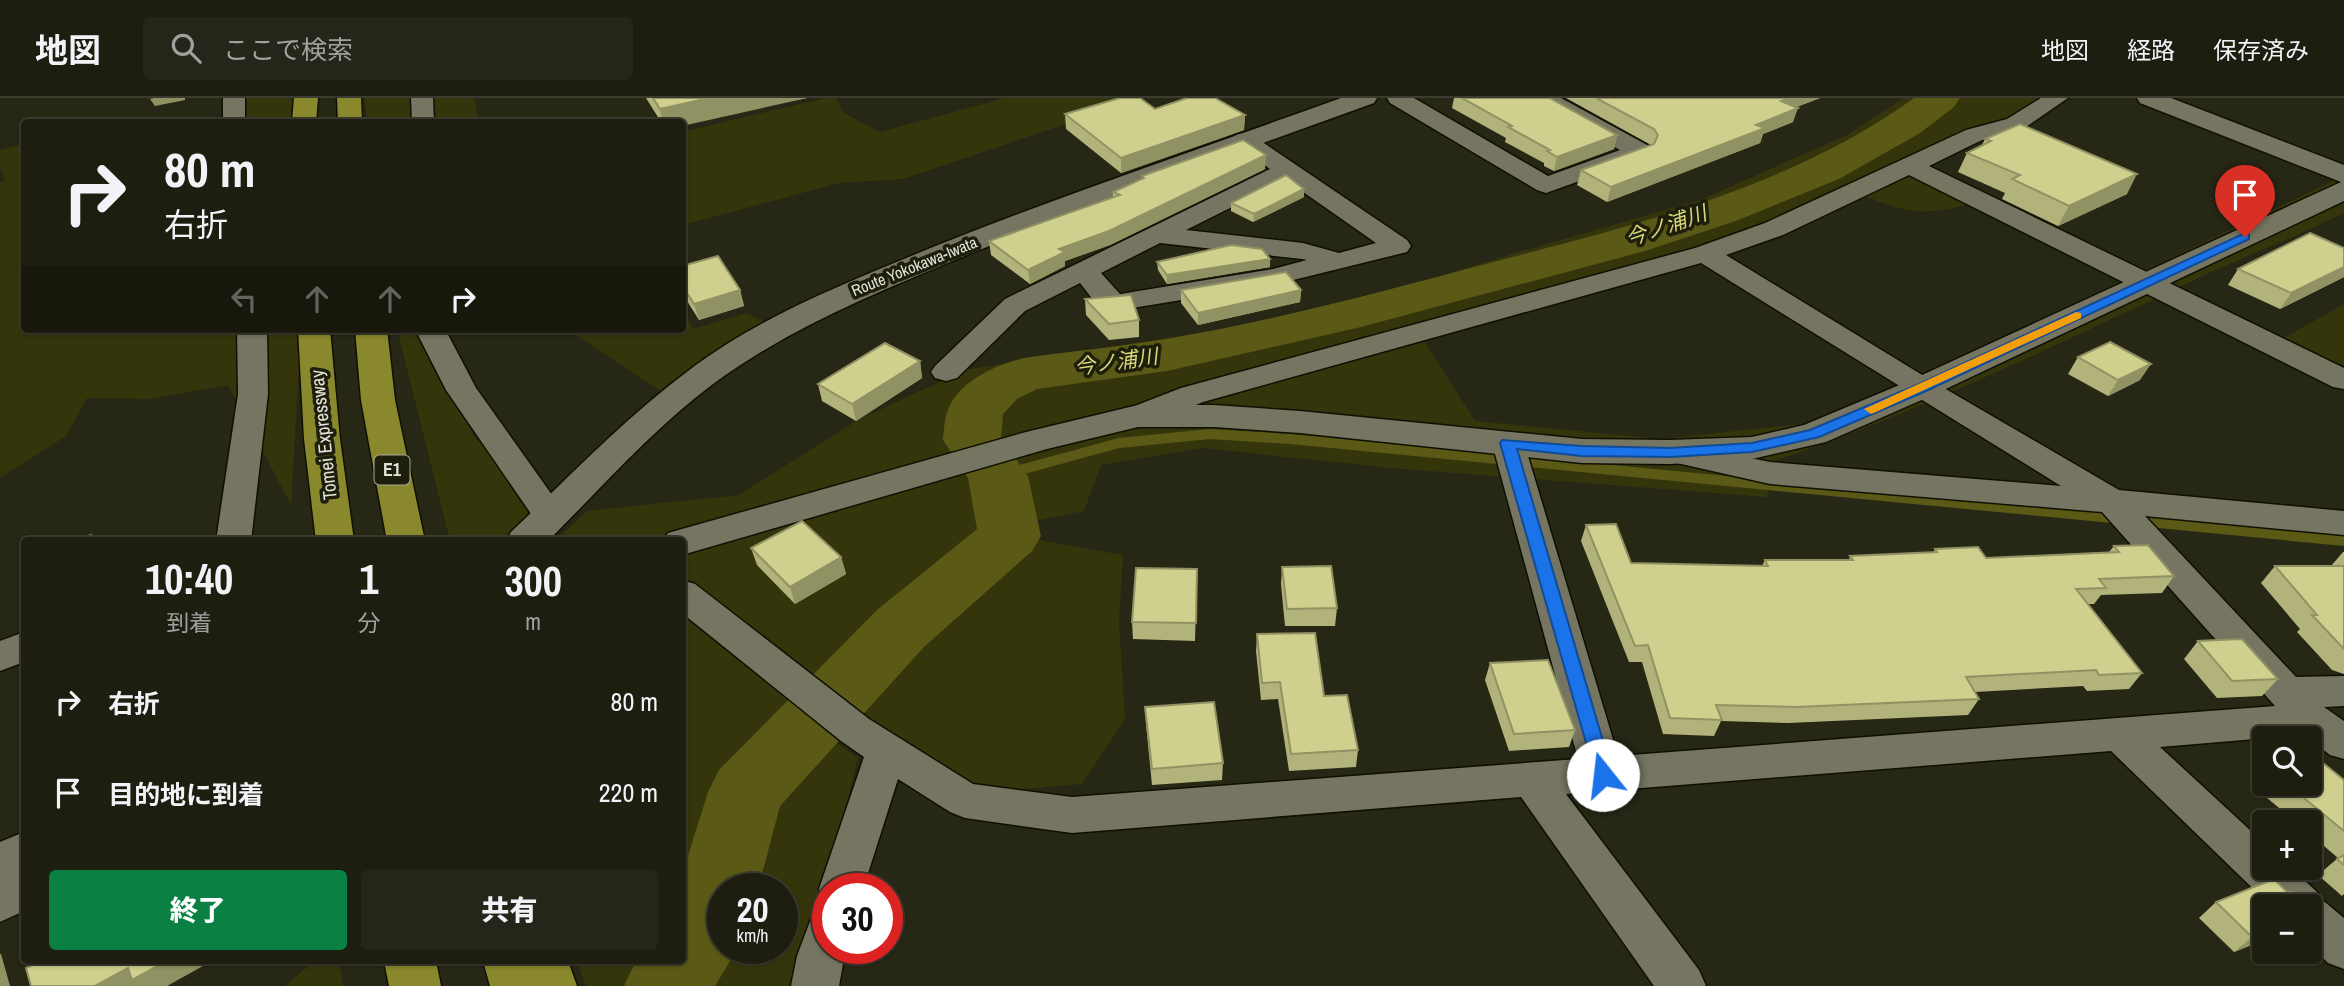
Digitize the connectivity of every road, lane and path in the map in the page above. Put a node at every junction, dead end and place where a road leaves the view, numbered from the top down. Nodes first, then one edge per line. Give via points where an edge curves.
1 (234, 98) edge
2 (306, 98) edge
3 (349, 98) edge
4 (422, 98) edge
5 (1365, 98) edge
6 (1398, 98) edge
7 (1544, 98) edge
8 (2057, 98) edge
9 (2149, 98) edge
10 (234, 119) edge
11 (304, 119) edge
12 (350, 119) edge
13 (423, 119) edge
14 (1244, 140) junction
15 (1910, 166) junction
16 (1288, 170) junction
17 (2344, 175) edge
18 (2344, 190) edge
19 (1155, 235) junction
20 (1705, 254) junction
21 (1339, 260) junction
22 (1084, 270) junction
23 (2146, 283) junction
24 (253, 333) edge
25 (314, 333) edge
26 (371, 333) edge
27 (432, 333) edge
28 (946, 372) dead end
29 (2344, 380) edge
30 (1922, 388) junction
31 (1138, 416) junction
32 (1508, 443) junction
33 (1670, 452) junction
34 (2112, 501) junction
35 (550, 516) junction
36 (2344, 523) edge
37 (234, 537) edge
38 (334, 537) edge
39 (405, 537) edge
40 (529, 537) edge
41 (686, 541) edge
42 (686, 596) edge
43 (21, 647) edge
44 (0, 657) edge
45 (2344, 691) edge
46 (2299, 705) junction
47 (2120, 734) junction
48 (871, 740) junction
49 (2344, 743) edge
50 (1603, 775) junction
51 (1533, 781) junction
52 (21, 855) edge
53 (0, 866) edge
54 (844, 873) edge
55 (21, 888) edge
56 (2288, 894) edge
57 (0, 900) edge
58 (2322, 927) edge
59 (2344, 948) edge
60 (411, 964) edge
61 (510, 964) edge
62 (543, 964) edge
63 (819, 964) edge
64 (415, 986) edge
65 (516, 986) edge
66 (551, 986) edge
67 (815, 986) edge
68 (1682, 986) edge

1 - 10 street
2 - 11 highway
3 - 12 highway
4 - 13 street
5 - 14 street, Route Yokokawa-Iwata
6 - 7 street via 1546,185 1640,151
8 - 15 street via 2015,124 1975,135
9 - 17 street
14 - 16 street
14 - 35 street, Route Yokokawa-Iwata via 833,299 701,377
15 - 20 street via 1774,229
15 - 23 street
16 - 19 street
16 - 21 street via 1398,246
18 - 23 street
19 - 21 street via 1303,251
19 - 22 street
20 - 30 street
20 - 31 street via 1192,395
21 - 22 street via 1273,277 1120,302 1107,299
22 - 28 street via 1015,305
23 - 29 street
23 - 30 street
24 - 37 street via 254,394
25 - 38 highway, Tomei Expressway
26 - 39 highway, E1 via 378,400
27 - 35 street via 461,390
30 - 33 street via 1814,434 1752,448
30 - 34 street
31 - 32 street via 1214,416
31 - 41 street
32 - 33 street via 1582,451
32 - 50 street
33 - 34 street via 1770,473
34 - 36 street
34 - 46 street
35 - 40 street, Route Yokokawa-Iwata
42 - 48 street
43 - 44 street
45 - 46 street
46 - 47 street
46 - 49 street
47 - 50 street
47 - 56 street
48 - 51 street via 965,800 1072,815
48 - 54 street
50 - 51 street
51 - 68 street
52 - 53 street
55 - 57 street
58 - 59 street
60 - 64 highway
61 - 65 highway
62 - 66 highway
63 - 67 street

